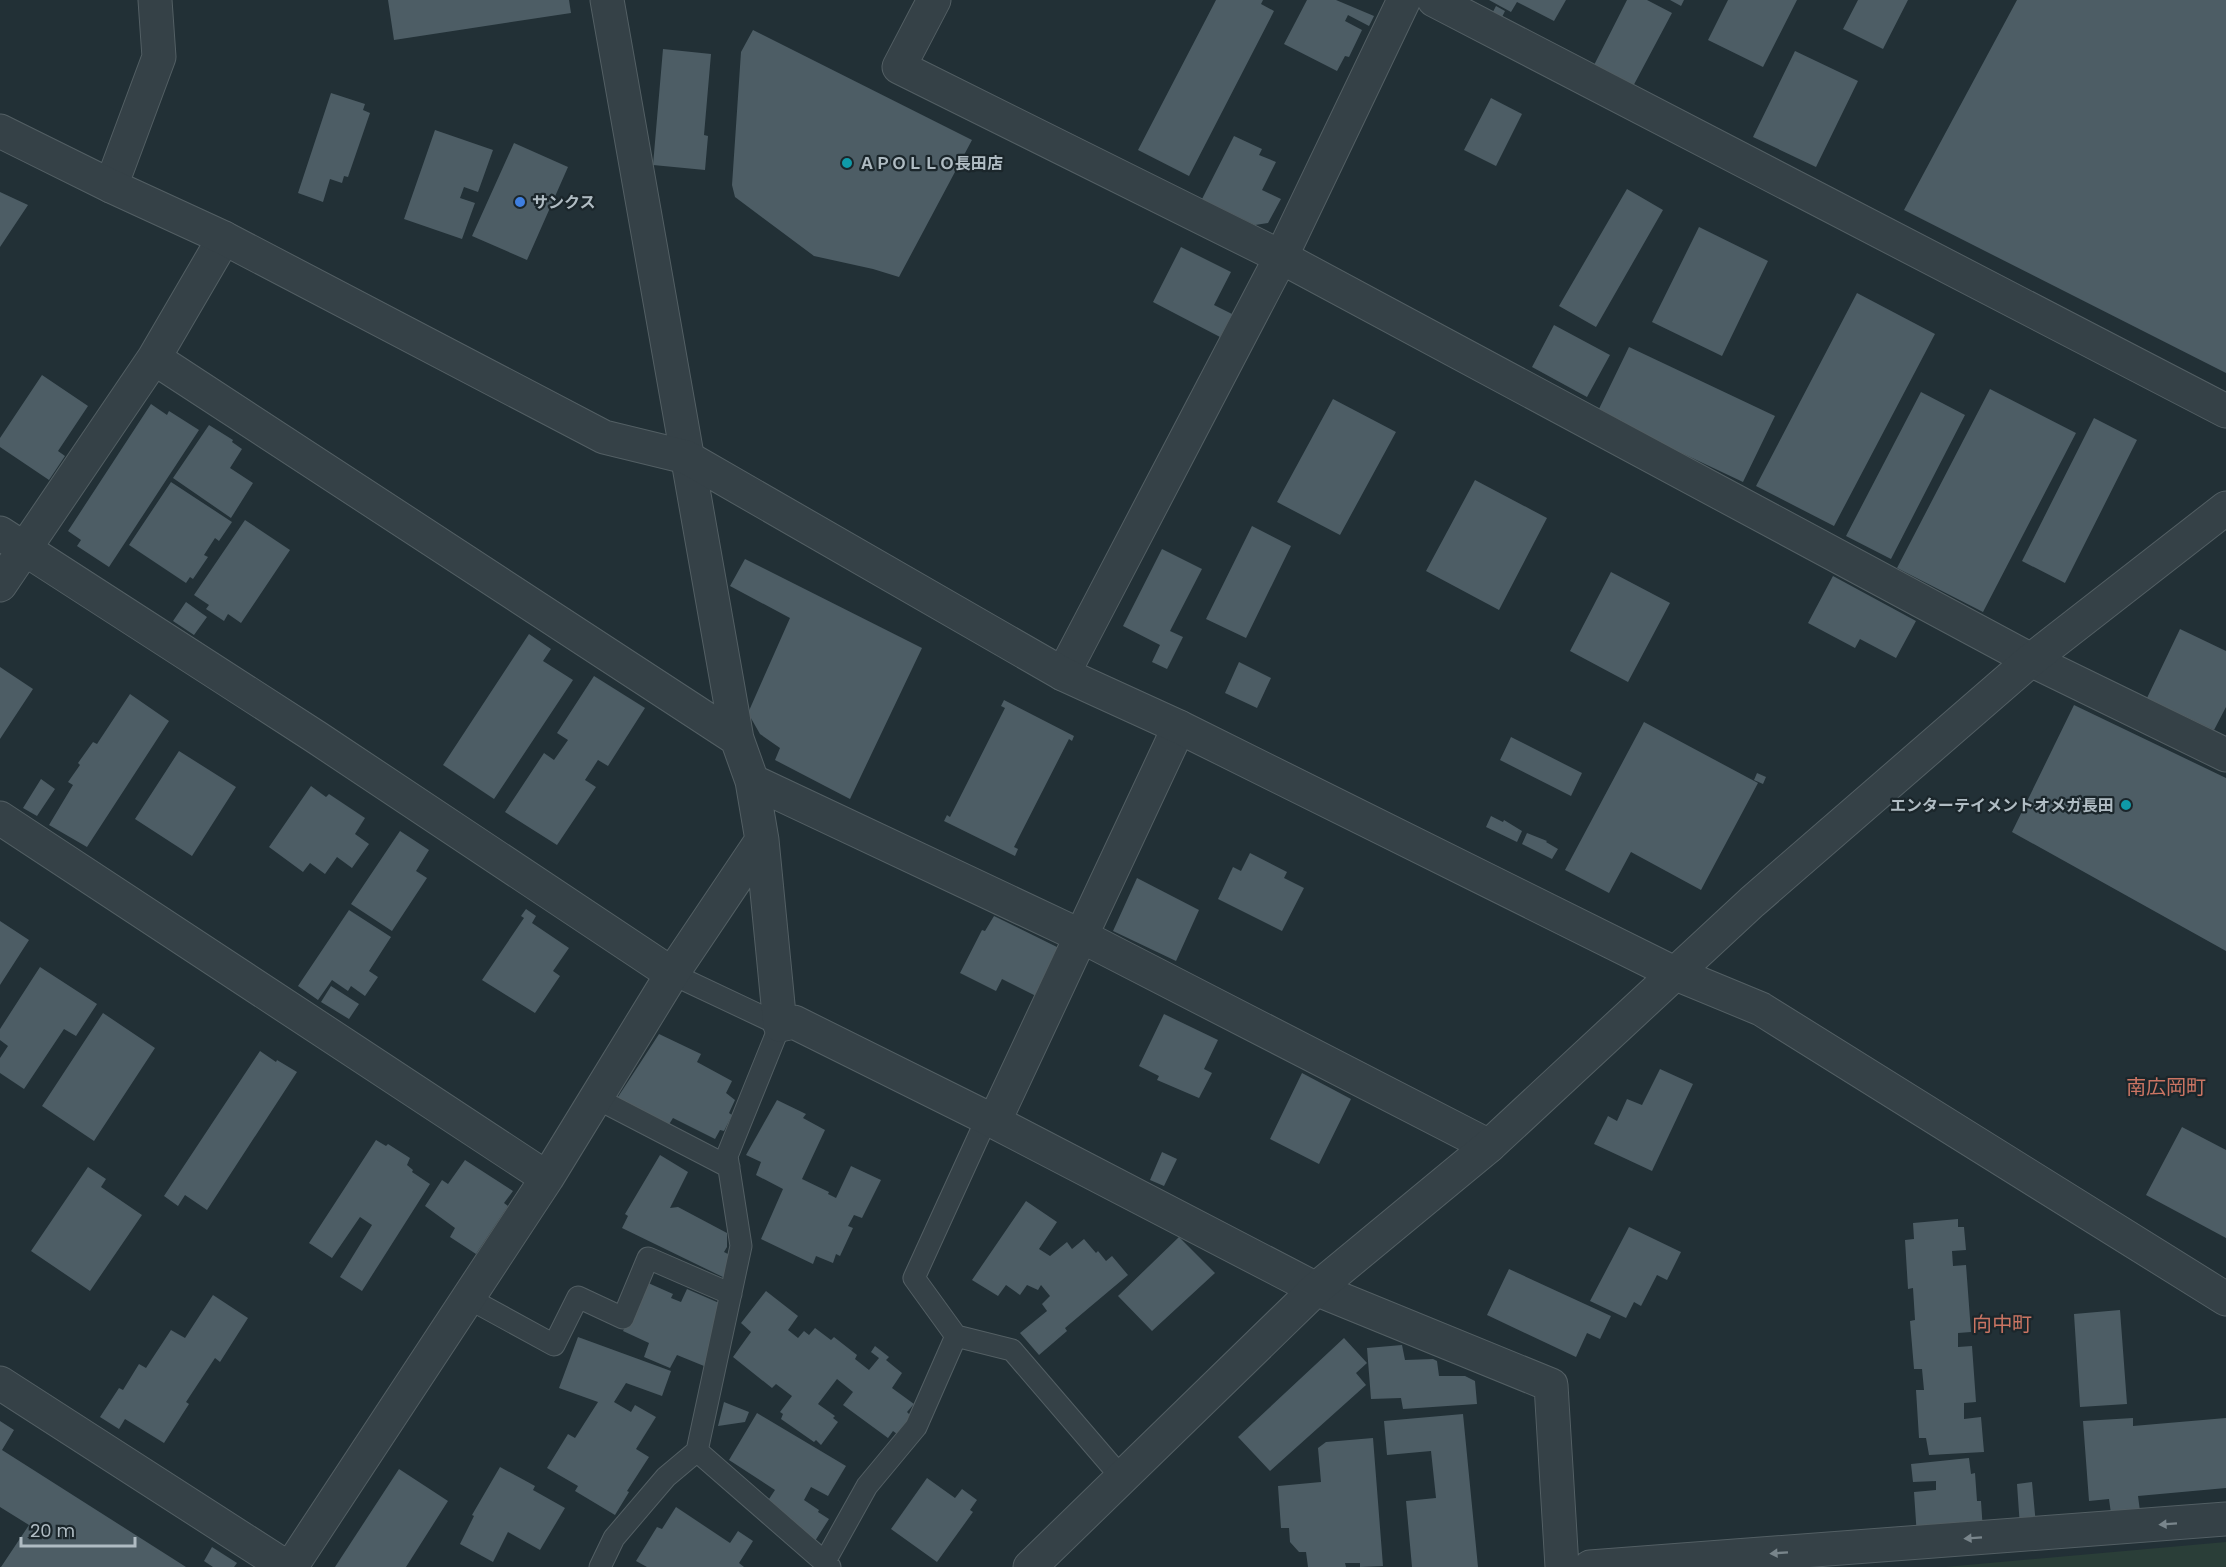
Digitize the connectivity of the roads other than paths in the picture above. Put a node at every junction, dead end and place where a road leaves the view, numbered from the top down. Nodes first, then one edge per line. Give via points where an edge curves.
1 (155, 0) edge
2 (607, 0) edge
3 (934, 0) edge
4 (1404, 0) edge
5 (1434, 0) edge
6 (0, 131) edge
7 (111, 186) junction
8 (224, 238) junction
9 (1281, 256) junction
10 (154, 358) junction
11 (2226, 411) edge
12 (686, 457) junction
13 (2226, 508) edge
14 (12, 540) edge
15 (0, 585) edge
16 (2031, 660) junction
17 (1062, 674) junction
18 (1179, 727) junction
19 (737, 739) junction
20 (2226, 754) edge
21 (752, 781) junction
22 (0, 818) edge
23 (762, 840) junction
24 (1081, 936) junction
25 (1674, 972) junction
26 (672, 974) junction
27 (780, 1025) junction
28 (596, 1098) junction
29 (990, 1120) junction
30 (1489, 1146) junction
31 (729, 1167) junction
32 (547, 1178) junction
33 (1316, 1289) junction
34 (731, 1294) junction
35 (468, 1298) junction
36 (2226, 1299) edge
37 (957, 1336) junction
38 (0, 1383) edge
39 (697, 1451) junction
40 (1122, 1478) junction
41 (2226, 1519) edge
42 (827, 1565) edge
43 (286, 1567) edge
44 (291, 1567) edge
45 (600, 1567) edge
46 (1030, 1567) edge
47 (1562, 1567) edge
48 (1590, 1567) edge

1 - 7 street via 159,57
2 - 12 street
3 - 9 street via 899,67
4 - 9 street
5 - 11 street
6 - 7 street
7 - 8 street
8 - 10 street
8 - 12 street via 604,437
9 - 16 street
9 - 17 street
10 - 14 street
10 - 19 street
12 - 17 street
12 - 19 street
13 - 16 street
14 - 15 street
14 - 26 street
16 - 20 street
16 - 25 street
17 - 18 street
18 - 24 street
18 - 25 street
19 - 21 street
21 - 23 street
21 - 24 street
22 - 32 street
23 - 26 street
23 - 27 street
24 - 29 street
24 - 30 street
25 - 30 street
25 - 36 street via 1761,1009
26 - 27 lane
26 - 28 street
27 - 29 street via 794,1022
27 - 31 lane via 727,1156
28 - 31 lane
28 - 32 street
29 - 33 street
29 - 37 lane via 914,1278
30 - 33 street
31 - 34 lane via 741,1246
32 - 35 street
33 - 40 street
33 - 47 street via 1551,1384
34 - 35 lane via 648,1257 623,1318 578,1297 554,1345
34 - 39 lane
35 - 44 street
37 - 40 lane via 1012,1350
37 - 42 lane via 916,1427 867,1486
38 - 43 street
39 - 42 lane
39 - 45 lane via 666,1477 614,1538
40 - 46 street
41 -> 48 street

